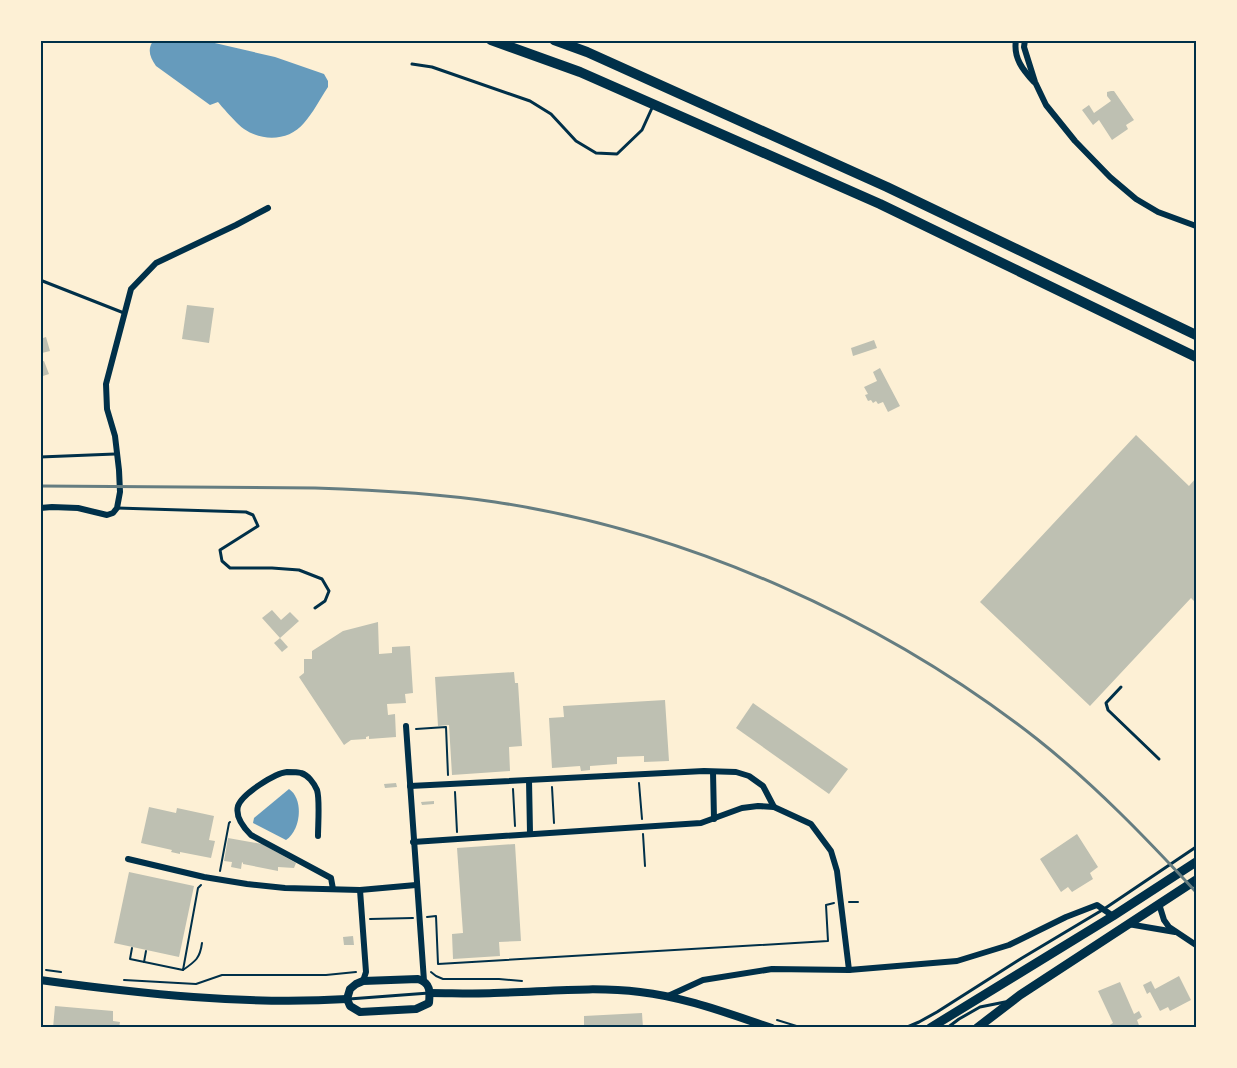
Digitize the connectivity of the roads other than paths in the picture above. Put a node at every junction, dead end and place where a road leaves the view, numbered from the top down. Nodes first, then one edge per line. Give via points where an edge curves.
1 (491, 40) edge
2 (554, 40) edge
3 (1016, 40) edge
4 (1025, 40) edge
5 (412, 64) dead end
6 (1035, 82) junction
7 (654, 105) junction
8 (268, 208) dead end
9 (1197, 226) edge
10 (40, 280) edge
11 (124, 313) junction
12 (1197, 335) edge
13 (1197, 357) edge
14 (117, 454) junction
15 (40, 457) edge
16 (40, 508) edge
17 (117, 508) junction
18 (315, 608) dead end
19 (1121, 687) dead end
20 (406, 726) dead end
21 (1159, 759) dead end
22 (713, 772) junction
23 (529, 780) junction
24 (410, 786) junction
25 (774, 807) junction
26 (714, 819) junction
27 (530, 833) junction
28 (318, 836) dead end
29 (413, 842) junction
30 (1197, 847) edge
31 (128, 859) dead end
32 (1196, 862) edge
33 (1197, 880) edge
34 (416, 885) junction
35 (333, 889) junction
36 (360, 890) junction
37 (1159, 904) junction
38 (1104, 909) junction
39 (1113, 916) junction
40 (1128, 924) junction
41 (1175, 932) junction
42 (1197, 935) edge
43 (1194, 942) edge
44 (849, 970) junction
45 (40, 980) edge
46 (363, 981) junction
47 (424, 981) junction
48 (430, 993) junction
49 (667, 996) junction
50 (347, 999) junction
51 (1012, 1001) junction
52 (718, 1010) junction
53 (757, 1028) edge
54 (772, 1028) edge
55 (905, 1028) edge
56 (930, 1028) edge
57 (947, 1028) edge
58 (977, 1028) edge

1 - 7 highway via 580,72
2 - 12 highway via 887,187
3 - 6 street via 1014,50 1023,70
4 - 6 street
5 - 7 lane via 432,67 530,101 552,114 576,141 596,153 617,154 642,130
6 - 9 street via 1046,105 1110,177 1158,212
7 - 13 highway via 880,204
8 - 11 street via 156,263 130,289
10 - 11 lane
11 - 14 street via 105,384
14 - 15 lane
14 - 17 street
16 - 17 street via 78,508 107,515
17 - 18 lane via 253,515 258,526 220,549 222,561 230,568 299,570 322,579 329,591 325,601
19 - 21 lane via 1106,703 1108,710
20 - 24 street
22 - 23 street
22 - 25 street via 749,776 763,786
22 - 26 street
23 - 24 street via 452,787
23 - 27 street
24 - 29 street
25 - 26 street via 742,808
25 - 44 street via 811,824 831,851
26 - 27 street via 701,824
27 - 29 street
28 - 35 street via 318,792 302,773 286,772 259,786 238,807 238,817 250,835 331,878
29 - 34 street
30 - 38 lane
31 - 35 street via 247,884
32 - 39 main road
33 - 37 main road
34 - 36 street
34 - 47 street
35 - 36 street
36 - 46 street via 366,972
37 - 40 main road
37 - 41 street via 1164,920
38 - 39 street
38 - 44 street via 1097,905 1009,945 957,961
38 - 55 lane
39 - 56 main road
40 - 41 street
40 - 51 main road
41 - 43 street
42 - 43 street
44 - 49 street via 772,969 736,974 703,980
45 - 50 main road via 255,1000
46 - 47 main road
46 - 50 main road via 350,989
47 - 48 main road
48 - 49 main road via 616,990
48 - 50 lane
48 - 50 main road via 429,1003 416,1009 360,1012
49 - 52 main road
51 - 57 lane via 980,1007
51 - 58 main road
52 - 53 main road
52 - 54 main road

